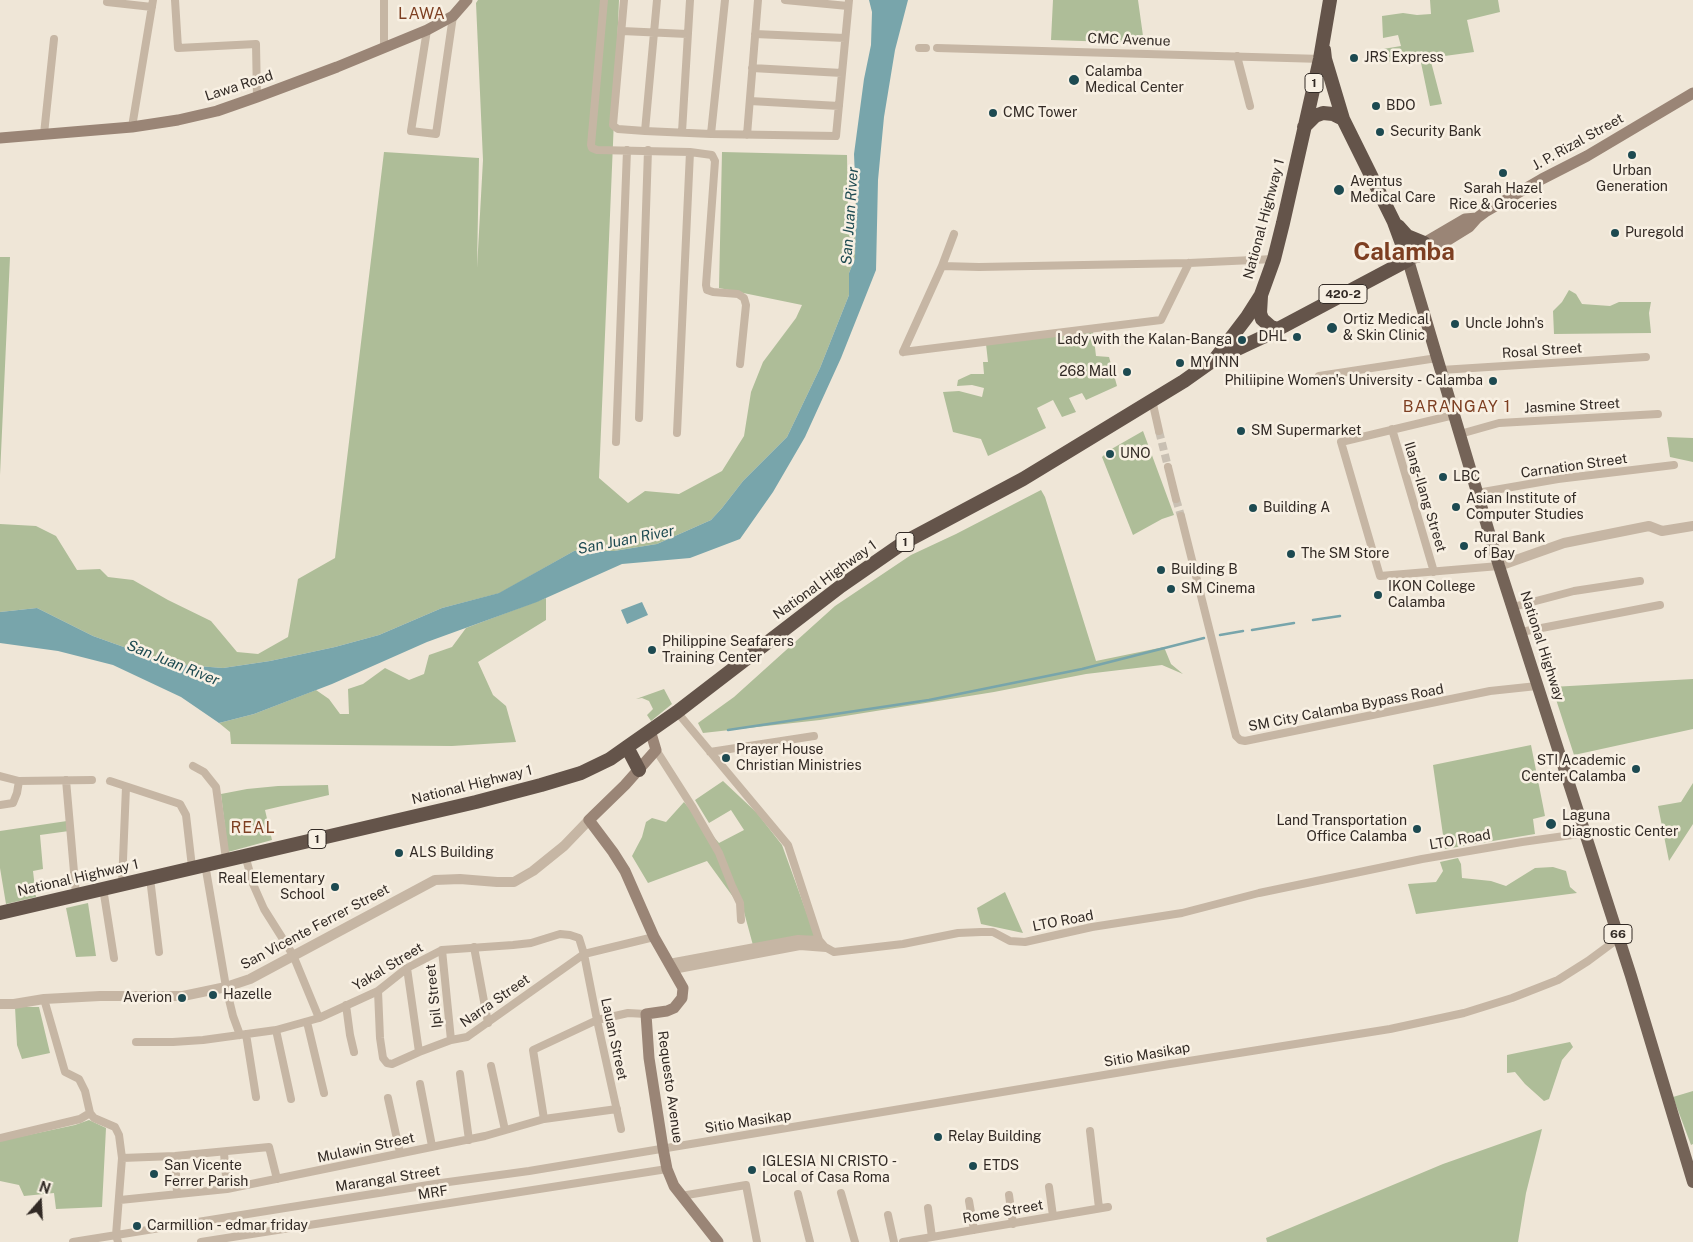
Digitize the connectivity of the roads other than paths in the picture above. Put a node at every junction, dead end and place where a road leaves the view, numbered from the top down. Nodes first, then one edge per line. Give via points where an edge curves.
1 (175, 0) edge
2 (384, 0) edge
3 (604, 0) edge
4 (624, 0) edge
5 (657, 0) edge
6 (690, 0) edge
7 (725, 0) edge
8 (758, 0) edge
9 (785, 0) edge
10 (1330, 0) edge
11 (107, 2) dead end
12 (152, 3) edge
13 (849, 3) edge
14 (460, 6) edge
15 (427, 30) junction
16 (622, 31) junction
17 (654, 32) junction
18 (687, 34) junction
19 (755, 34) junction
20 (846, 38) junction
21 (54, 39) dead end
22 (384, 48) junction
23 (937, 48) dead end
24 (1237, 56) junction
25 (1322, 59) junction
26 (752, 68) junction
27 (842, 73) junction
28 (1693, 93) edge
29 (257, 97) junction
30 (750, 101) junction
31 (839, 106) junction
32 (1250, 106) dead end
33 (1343, 119) junction
34 (132, 126) junction
35 (1304, 127) junction
36 (645, 131) junction
37 (682, 132) junction
38 (44, 134) junction
39 (711, 134) junction
40 (747, 134) junction
41 (0, 138) edge
42 (627, 150) junction
43 (648, 150) junction
44 (690, 152) junction
45 (1477, 218) junction
46 (1394, 222) junction
47 (954, 234) dead end
48 (1424, 243) junction
49 (1274, 259) junction
50 (1408, 260) junction
51 (1189, 263) junction
52 (942, 266) junction
53 (1261, 295) junction
54 (1247, 317) junction
55 (1278, 329) junction
56 (1263, 337) junction
57 (1646, 357) dead end
58 (1215, 359) junction
59 (740, 364) dead end
60 (1439, 364) junction
61 (1319, 376) dead end
62 (1152, 400) junction
63 (1658, 414) dead end
64 (1454, 415) junction
65 (640, 418) dead end
66 (1392, 429) junction
67 (1159, 431) tunnel mouth
68 (677, 433) dead end
69 (1460, 434) junction
70 (616, 442) dead end
71 (1674, 465) dead end
72 (1168, 467) tunnel mouth
73 (1478, 493) junction
74 (1176, 500) tunnel mouth
75 (1180, 516) tunnel mouth
76 (1693, 526) edge
77 (1499, 566) junction
78 (1434, 572) junction
79 (1640, 581) dead end
80 (1660, 605) dead end
81 (1513, 607) junction
82 (1521, 632) junction
83 (1537, 686) junction
84 (676, 712) junction
85 (650, 730) junction
86 (814, 736) dead end
87 (627, 747) junction
88 (656, 750) junction
89 (710, 752) junction
90 (194, 766) dead end
91 (639, 770) junction
92 (0, 776) edge
93 (66, 780) junction
94 (92, 780) dead end
95 (19, 781) junction
96 (110, 781) dead end
97 (126, 787) junction
98 (0, 805) edge
99 (589, 820) junction
100 (1586, 833) junction
101 (245, 855) junction
102 (226, 859) junction
103 (199, 866) junction
104 (150, 878) junction
105 (122, 884) junction
106 (103, 888) junction
107 (76, 895) junction
108 (0, 913) edge
109 (741, 920) dead end
110 (654, 937) junction
111 (1619, 938) junction
112 (819, 940) junction
113 (474, 947) junction
114 (826, 948) junction
115 (442, 950) junction
116 (159, 952) dead end
117 (584, 954) junction
118 (293, 955) junction
119 (114, 958) dead end
120 (671, 967) junction
121 (407, 968) junction
122 (226, 987) junction
123 (378, 991) junction
124 (44, 999) junction
125 (0, 1004) edge
126 (346, 1005) junction
127 (646, 1014) junction
128 (319, 1018) junction
129 (597, 1020) junction
130 (307, 1022) junction
131 (488, 1023) junction
132 (276, 1030) junction
133 (243, 1035) junction
134 (451, 1040) junction
135 (136, 1042) dead end
136 (354, 1052) dead end
137 (419, 1052) junction
138 (491, 1066) dead end
139 (460, 1074) dead end
140 (420, 1084) dead end
141 (324, 1093) dead end
142 (256, 1097) dead end
143 (388, 1098) dead end
144 (291, 1099) dead end
145 (617, 1109) junction
146 (90, 1113) junction
147 (544, 1119) junction
148 (621, 1129) dead end
149 (504, 1130) junction
150 (1090, 1131) dead end
151 (0, 1138) edge
152 (469, 1140) junction
153 (432, 1146) junction
154 (663, 1148) junction
155 (224, 1152) junction
156 (400, 1153) junction
157 (176, 1156) junction
158 (122, 1158) junction
159 (668, 1168) junction
160 (277, 1179) junction
161 (1693, 1182) edge
162 (1049, 1187) dead end
163 (227, 1189) junction
164 (177, 1193) junction
165 (841, 1193) dead end
166 (798, 1194) dead end
167 (1009, 1195) dead end
168 (681, 1196) junction
169 (120, 1200) junction
170 (969, 1201) dead end
171 (1108, 1207) dead end
172 (928, 1208) dead end
173 (1099, 1208) junction
174 (888, 1215) dead end
175 (1053, 1216) junction
176 (1013, 1224) junction
177 (974, 1230) junction
178 (932, 1237) junction
179 (117, 1238) edge
180 (73, 1242) edge
181 (202, 1242) edge
182 (718, 1242) edge
183 (757, 1242) edge
184 (810, 1242) edge
185 (855, 1242) edge
186 (894, 1242) edge
187 (903, 1242) edge

1 - 29 street via 178,48 256,44
2 - 22 street
3 - 42 street via 591,145 597,150
4 - 16 street
5 - 17 street
6 - 18 street
7 - 39 street
8 - 19 street
9 - 13 street
10 - 25 highway, National Highway 1 / 1
11 - 12 street
12 - 34 street
13 - 20 street
14 - 15 main road, Lawa Road
14 - 15 street via 436,134 411,131
15 - 22 main road, Lawa Road
16 - 17 street
16 - 36 street via 613,125 618,129
17 - 18 street
17 - 36 street
18 - 37 street
19 - 20 street
19 - 26 street
20 - 27 street
21 - 38 street
22 - 29 main road, Lawa Road
23 - 24 street, CMC Avenue
24 - 25 street, CMC Avenue
24 - 32 street
25 - 33 highway, National Highway 1 / 1
25 - 35 highway, National Highway 1 / 1
26 - 27 street
26 - 30 street
27 - 31 street
28 - 45 main road, J. P. Rizal Street / 420-2
29 - 34 main road, Lawa Road via 217,111
30 - 31 street
30 - 40 street
31 - 40 street via 836,136
33 - 35 highway via 1323,113
33 - 46 highway, National Highway 1 / 1
34 - 38 main road, Lawa Road
35 - 49 highway, National Highway 1 / 1
36 - 37 street
37 - 39 street
38 - 41 main road, Lawa Road
39 - 40 street
42 - 43 street
42 - 70 street
43 - 44 street
43 - 65 street
44 - 59 street via 706,153 715,160 706,285 707,290 738,294 744,298
44 - 68 street
45 - 48 main road, J. P. Rizal Street / 420-2 via 1465,219
45 - 50 main road, J. P. Rizal Street / 420-2 via 1422,256
46 - 48 highway via 1407,236
46 - 50 highway, National Highway 1 / 1
47 - 52 street
48 - 50 main road, J. P. Rizal Street / 420-2
49 - 51 street
49 - 53 highway, National Highway 1 / 1
50 - 55 highway, 420-2
50 - 60 main road, National Highway / 66
51 - 52 street
51 - 52 street via 1161,320 904,352
53 - 54 highway, National Highway 1 / 1
53 - 55 highway, 1 via 1262,319
54 - 56 highway via 1257,323
54 - 58 highway, National Highway 1 / 1
55 - 56 highway, 420-2
56 - 58 highway, 420-2
57 - 60 street, Rosal Street
58 - 62 highway, National Highway 1 / 1
60 - 61 street, Rosal Street
60 - 64 main road, National Highway / 66
62 - 67 street
62 - 84 highway, National Highway 1 / 1 via 1023,478 903,543
63 - 69 street, Jasmine Street via 1500,424
64 - 66 street
64 - 69 main road, National Highway / 66
66 - 78 street, Ilang-Ilang Street
66 - 78 street via 1341,442 1380,576
69 - 73 main road, National Highway / 66
71 - 73 street, Carnation Street via 1558,479
72 - 74 street
73 - 77 main road, National Highway / 66
75 - 83 street, SM City Calamba Bypass Road via 1236,736 1240,740 1490,691
76 - 77 street via 1662,531 1649,526 1564,543
77 - 78 street
77 - 81 main road, National Highway / 66
79 - 81 street via 1574,591
80 - 82 street
81 - 82 main road, National Highway / 66
82 - 83 main road, National Highway / 66
83 - 100 main road, National Highway / 66
84 - 85 highway, National Highway 1 / 1
84 - 89 street
85 - 87 highway, National Highway 1 / 1
85 - 88 main road
86 - 89 street
87 - 91 highway
87 - 101 highway, National Highway 1 / 1 via 581,773 541,786
88 - 91 main road
88 - 109 street via 719,852 740,903
89 - 112 street via 788,845
90 - 102 street via 204,772 216,787
91 - 99 main road
92 - 95 street
93 - 94 street
93 - 95 street
93 - 107 street
95 - 98 street via 13,803
96 - 97 street
97 - 103 street via 180,804 186,815
97 - 105 street
99 - 110 main road, Requesto Avenue via 625,871
99 - 118 street, San Vicente Ferrer Street via 564,846 514,882 434,880
100 - 111 main road, National Highway / 66
100 - 114 street, LTO Road via 1422,859 1259,893 1182,913 1024,942 1010,941 993,932 981,932 834,952
101 - 102 highway, National Highway 1 / 1
101 - 118 street via 264,909
102 - 103 highway, National Highway 1 / 1
103 - 104 highway, National Highway 1 / 1
103 - 122 street
104 - 105 highway, National Highway 1 / 1
104 - 116 street
105 - 106 highway, National Highway 1 / 1
106 - 107 highway, National Highway 1 / 1
106 - 119 street
107 - 108 highway, National Highway 1 / 1
110 - 117 street, Narra Street
110 - 120 main road, Requesto Avenue
111 - 154 street, Sitio Masikap via 1558,980 1464,1013 1390,1029
111 - 161 main road, National Highway / 66
112 - 114 street
112 - 120 street via 798,939
113 - 115 street, Yakal Street
113 - 117 street, Yakal Street via 530,943 560,934 579,938
113 - 131 street
114 - 120 street, LTO Road via 800,946
115 - 121 street, Yakal Street
115 - 134 street, Ipil Street
117 - 129 street, Lauan Street
117 - 131 street, Narra Street
118 - 122 street, San Vicente Ferrer Street via 250,979
118 - 128 street
120 - 127 main road, Requesto Avenue via 683,988 680,1003 667,1011
121 - 123 street, Yakal Street
121 - 137 street
122 - 124 street, San Vicente Ferrer Street via 183,996
122 - 133 street via 233,1016
123 - 126 street, Yakal Street
123 - 137 street, Narra Street via 380,1038 387,1063 392,1064
124 - 125 street, San Vicente Ferrer Street
124 - 146 street via 65,1072 79,1079
126 - 128 street, Yakal Street
126 - 136 street
127 - 129 street via 628,1013
127 - 154 main road, Requesto Avenue via 649,1058
128 - 130 street, Yakal Street
129 - 145 street, Lauan Street
129 - 147 street via 533,1050
130 - 132 street, Yakal Street
130 - 141 street
131 - 134 street, Narra Street via 467,1037
132 - 133 street, Yakal Street
132 - 144 street
133 - 135 street, Yakal Street
133 - 142 street
134 - 137 street, Narra Street
138 - 149 street
139 - 152 street
140 - 153 street
143 - 156 street
145 - 147 street, Mulawin Street
145 - 148 street, Lauan Street
146 - 151 street via 80,1119
146 - 158 street via 94,1118 115,1126
147 - 149 street, Mulawin Street
149 - 152 street, Mulawin Street
150 - 173 street
152 - 153 street, Mulawin Street
153 - 156 street, Mulawin Street
154 - 159 main road, Requesto Avenue
154 - 179 street, Marangal Street
155 - 157 street
155 - 160 street via 269,1147
155 - 163 street
156 - 160 street, Mulawin Street
157 - 158 street
157 - 164 street
158 - 169 street
159 - 168 main road, Requesto Avenue
159 - 181 street, MRF
160 - 163 street, Mulawin Street
162 - 175 street
163 - 164 street, Mulawin Street
164 - 169 street, Mulawin Street
165 - 185 street
166 - 184 street
167 - 176 street
168 - 182 main road, Requesto Avenue
168 - 183 street via 746,1185
169 - 179 street
170 - 177 street
171 - 173 street, Rome Street
172 - 178 street
173 - 175 street, Rome Street
174 - 186 street
175 - 176 street, Rome Street
176 - 177 street, Rome Street
177 - 178 street, Rome Street
178 - 187 street, Rome Street
179 - 180 street, Marangal Street

